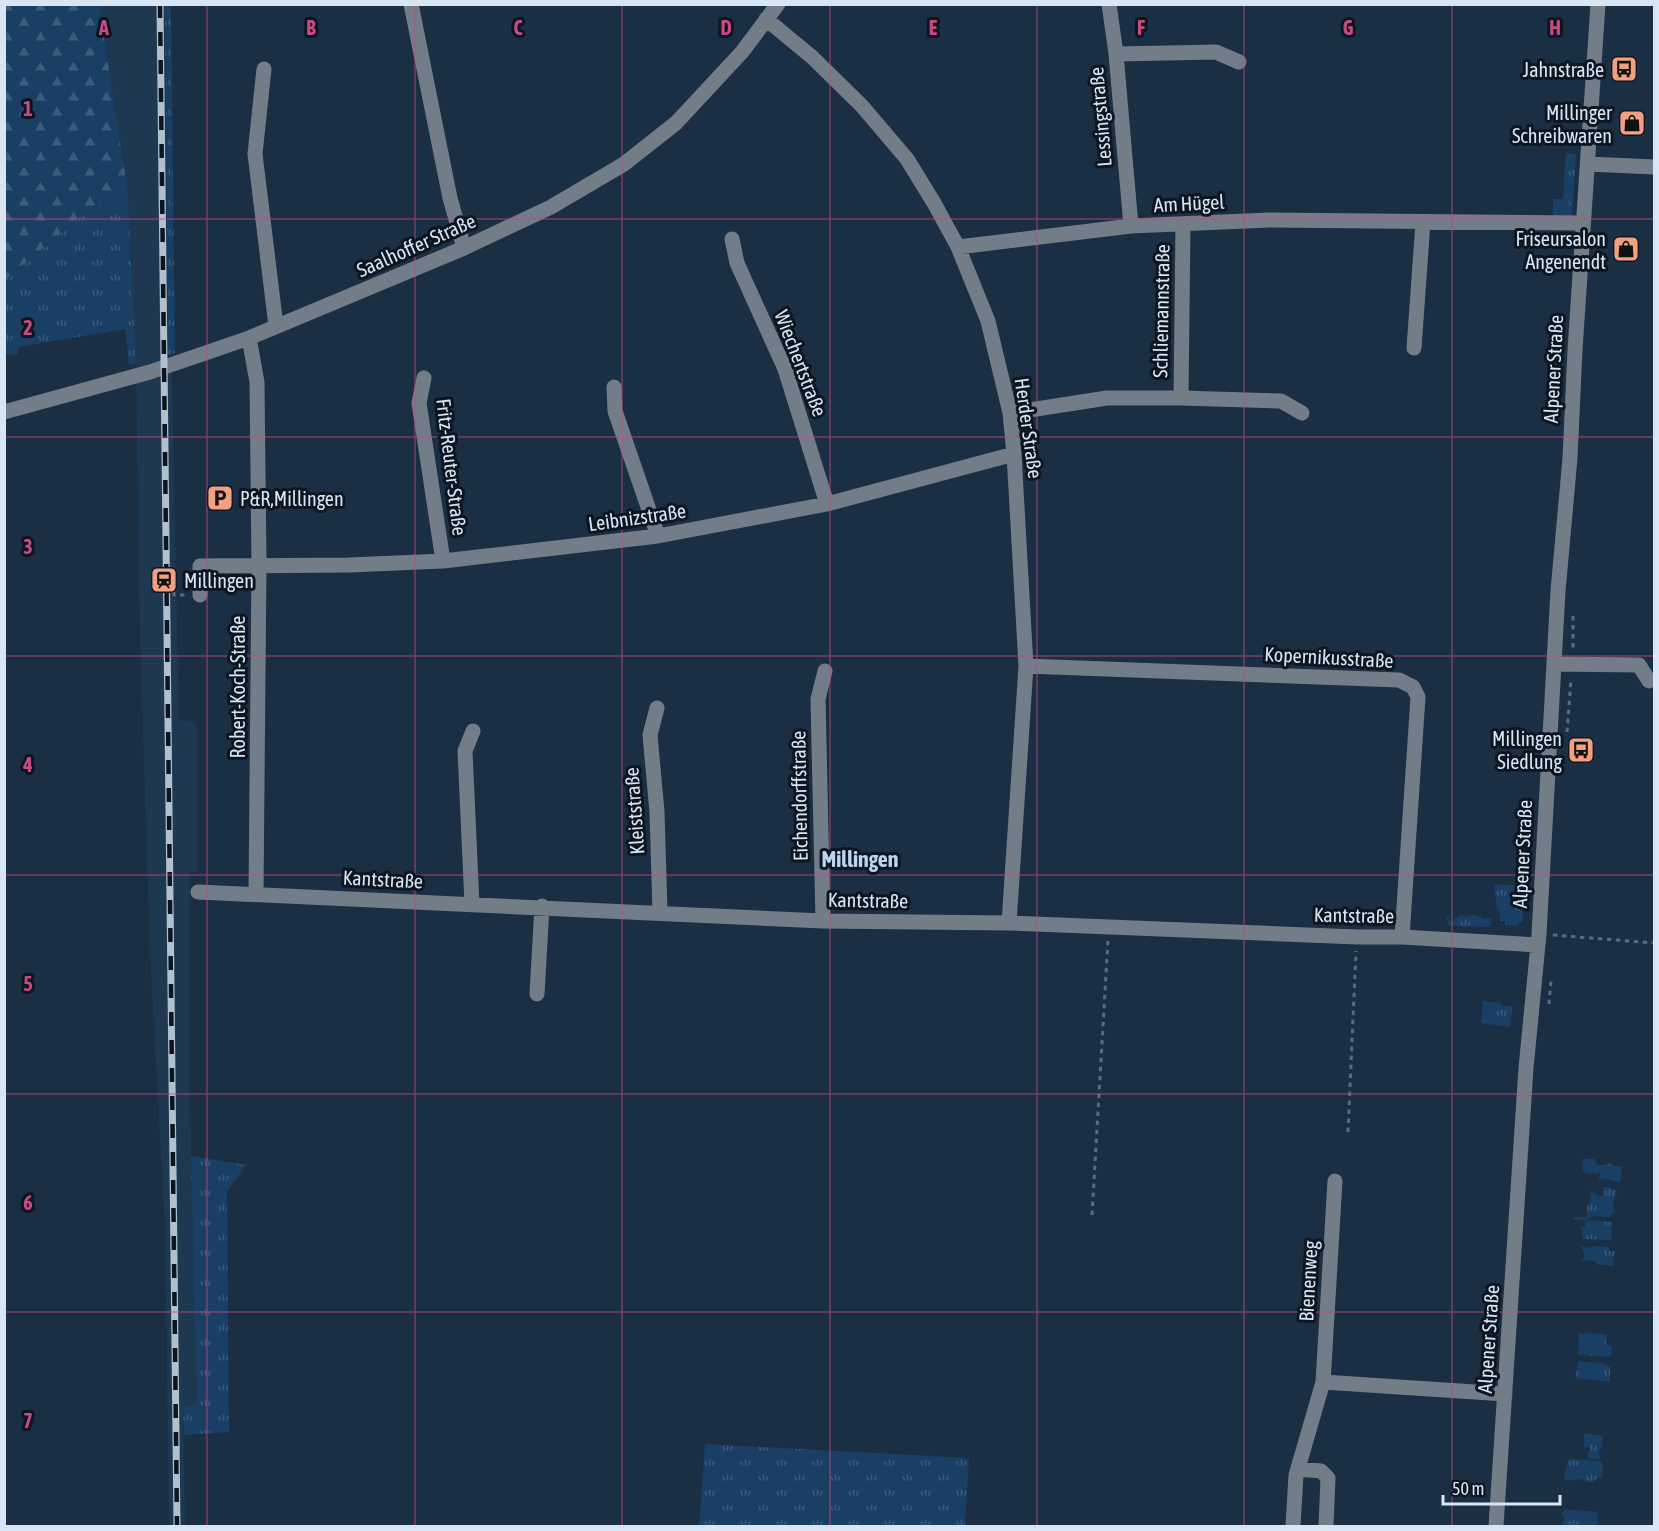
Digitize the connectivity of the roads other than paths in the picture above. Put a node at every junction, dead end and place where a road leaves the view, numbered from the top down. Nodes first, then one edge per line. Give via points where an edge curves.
1 (411, 4) edge
2 (778, 4) edge
3 (1109, 4) edge
4 (1598, 4) edge
5 (766, 19) junction
6 (1116, 54) junction
7 (1239, 62) dead end
8 (264, 69) dead end
9 (1588, 164) junction
10 (1654, 167) edge
11 (1423, 222) junction
12 (1583, 223) junction
13 (1183, 224) junction
14 (1131, 226) junction
15 (732, 239) dead end
16 (958, 247) junction
17 (464, 248) junction
18 (276, 326) junction
19 (249, 338) junction
20 (1414, 348) dead end
21 (424, 378) dead end
22 (614, 387) dead end
23 (1180, 398) junction
24 (4, 412) edge
25 (1302, 412) dead end
26 (1010, 413) junction
27 (1014, 454) junction
28 (827, 504) junction
29 (658, 536) junction
30 (443, 561) junction
31 (259, 564) junction
32 (200, 595) road end
33 (1554, 664) junction
34 (1026, 666) junction
35 (825, 671) dead end
36 (1649, 681) dead end
37 (657, 708) dead end
38 (473, 731) dead end
39 (198, 892) dead end
40 (256, 894) junction
41 (472, 904) junction
42 (542, 906) junction
43 (660, 912) junction
44 (823, 921) junction
45 (1009, 923) junction
46 (1402, 937) junction
47 (1538, 940) junction
48 (537, 994) dead end
49 (1335, 1182) dead end
50 (1323, 1382) junction
51 (1505, 1394) junction
52 (1298, 1469) junction
53 (1293, 1527) edge
54 (1326, 1527) edge
55 (1496, 1527) edge

1 - 17 street via 450,198
2 - 5 street, Saalhoffer Straße
3 - 6 street, Lessingstraße
4 - 9 street, Alpener Straße
5 - 16 street, Herder Straße via 862,106 907,159
5 - 17 street, Saalhoffer Straße via 742,52 676,123 624,164 551,207
6 - 7 street via 1216,52
6 - 14 street, Lessingstraße
8 - 18 street via 255,154
9 - 10 street
9 - 12 street, Alpener Straße
11 - 12 street, Am Hügel
11 - 13 street, Am Hügel via 1269,220
11 - 20 street
12 - 33 street, Alpener Straße
13 - 14 street, Am Hügel
13 - 23 street, Schliemannstraße
14 - 16 street, Am Hügel
15 - 28 street, Wiechertstraße via 737,263 785,369
16 - 26 street, Herder Straße via 988,321
17 - 18 street, Saalhoffer Straße
18 - 19 street, Saalhoffer Straße
19 - 24 street, Saalhoffer Straße via 150,372
19 - 31 street, Robert-Koch-Straße via 256,382
21 - 30 street, Fritz-Reuter-Straße via 419,403
22 - 29 street via 615,411
23 - 25 street, Schliemannstraße via 1281,401
23 - 26 street, Schliemannstraße via 1107,398
26 - 27 street, Herder Straße
27 - 28 street, Leibnizstraße
27 - 34 street, Herder Straße
28 - 29 street, Leibnizstraße
29 - 30 street, Leibnizstraße
30 - 31 street, Leibnizstraße
31 - 32 street, Leibnizstraße via 200,566
31 - 40 street, Robert-Koch-Straße
33 - 36 street via 1639,665
33 - 47 street, Alpener Straße
34 - 45 street, Herder Straße
34 - 46 street, Kopernikusstraße via 1399,680 1413,687 1418,697
35 - 44 street, Eichendorffstraße via 818,699
37 - 43 street, Kleiststraße via 650,735
38 - 41 street via 465,751
39 - 40 street, Kantstraße
40 - 41 street, Kantstraße
41 - 42 street, Kantstraße
42 - 43 street, Kantstraße
42 - 48 street
43 - 44 street, Kantstraße
44 - 45 street, Kantstraße
45 - 46 street, Kantstraße
46 - 47 street, Kantstraße
47 - 51 street, Alpener Straße
49 - 50 street, Bienenweg
50 - 51 street
50 - 52 street, Bienenweg
51 - 55 street, Alpener Straße
52 - 53 street, Bienenweg
52 - 54 street via 1321,1471 1328,1478

